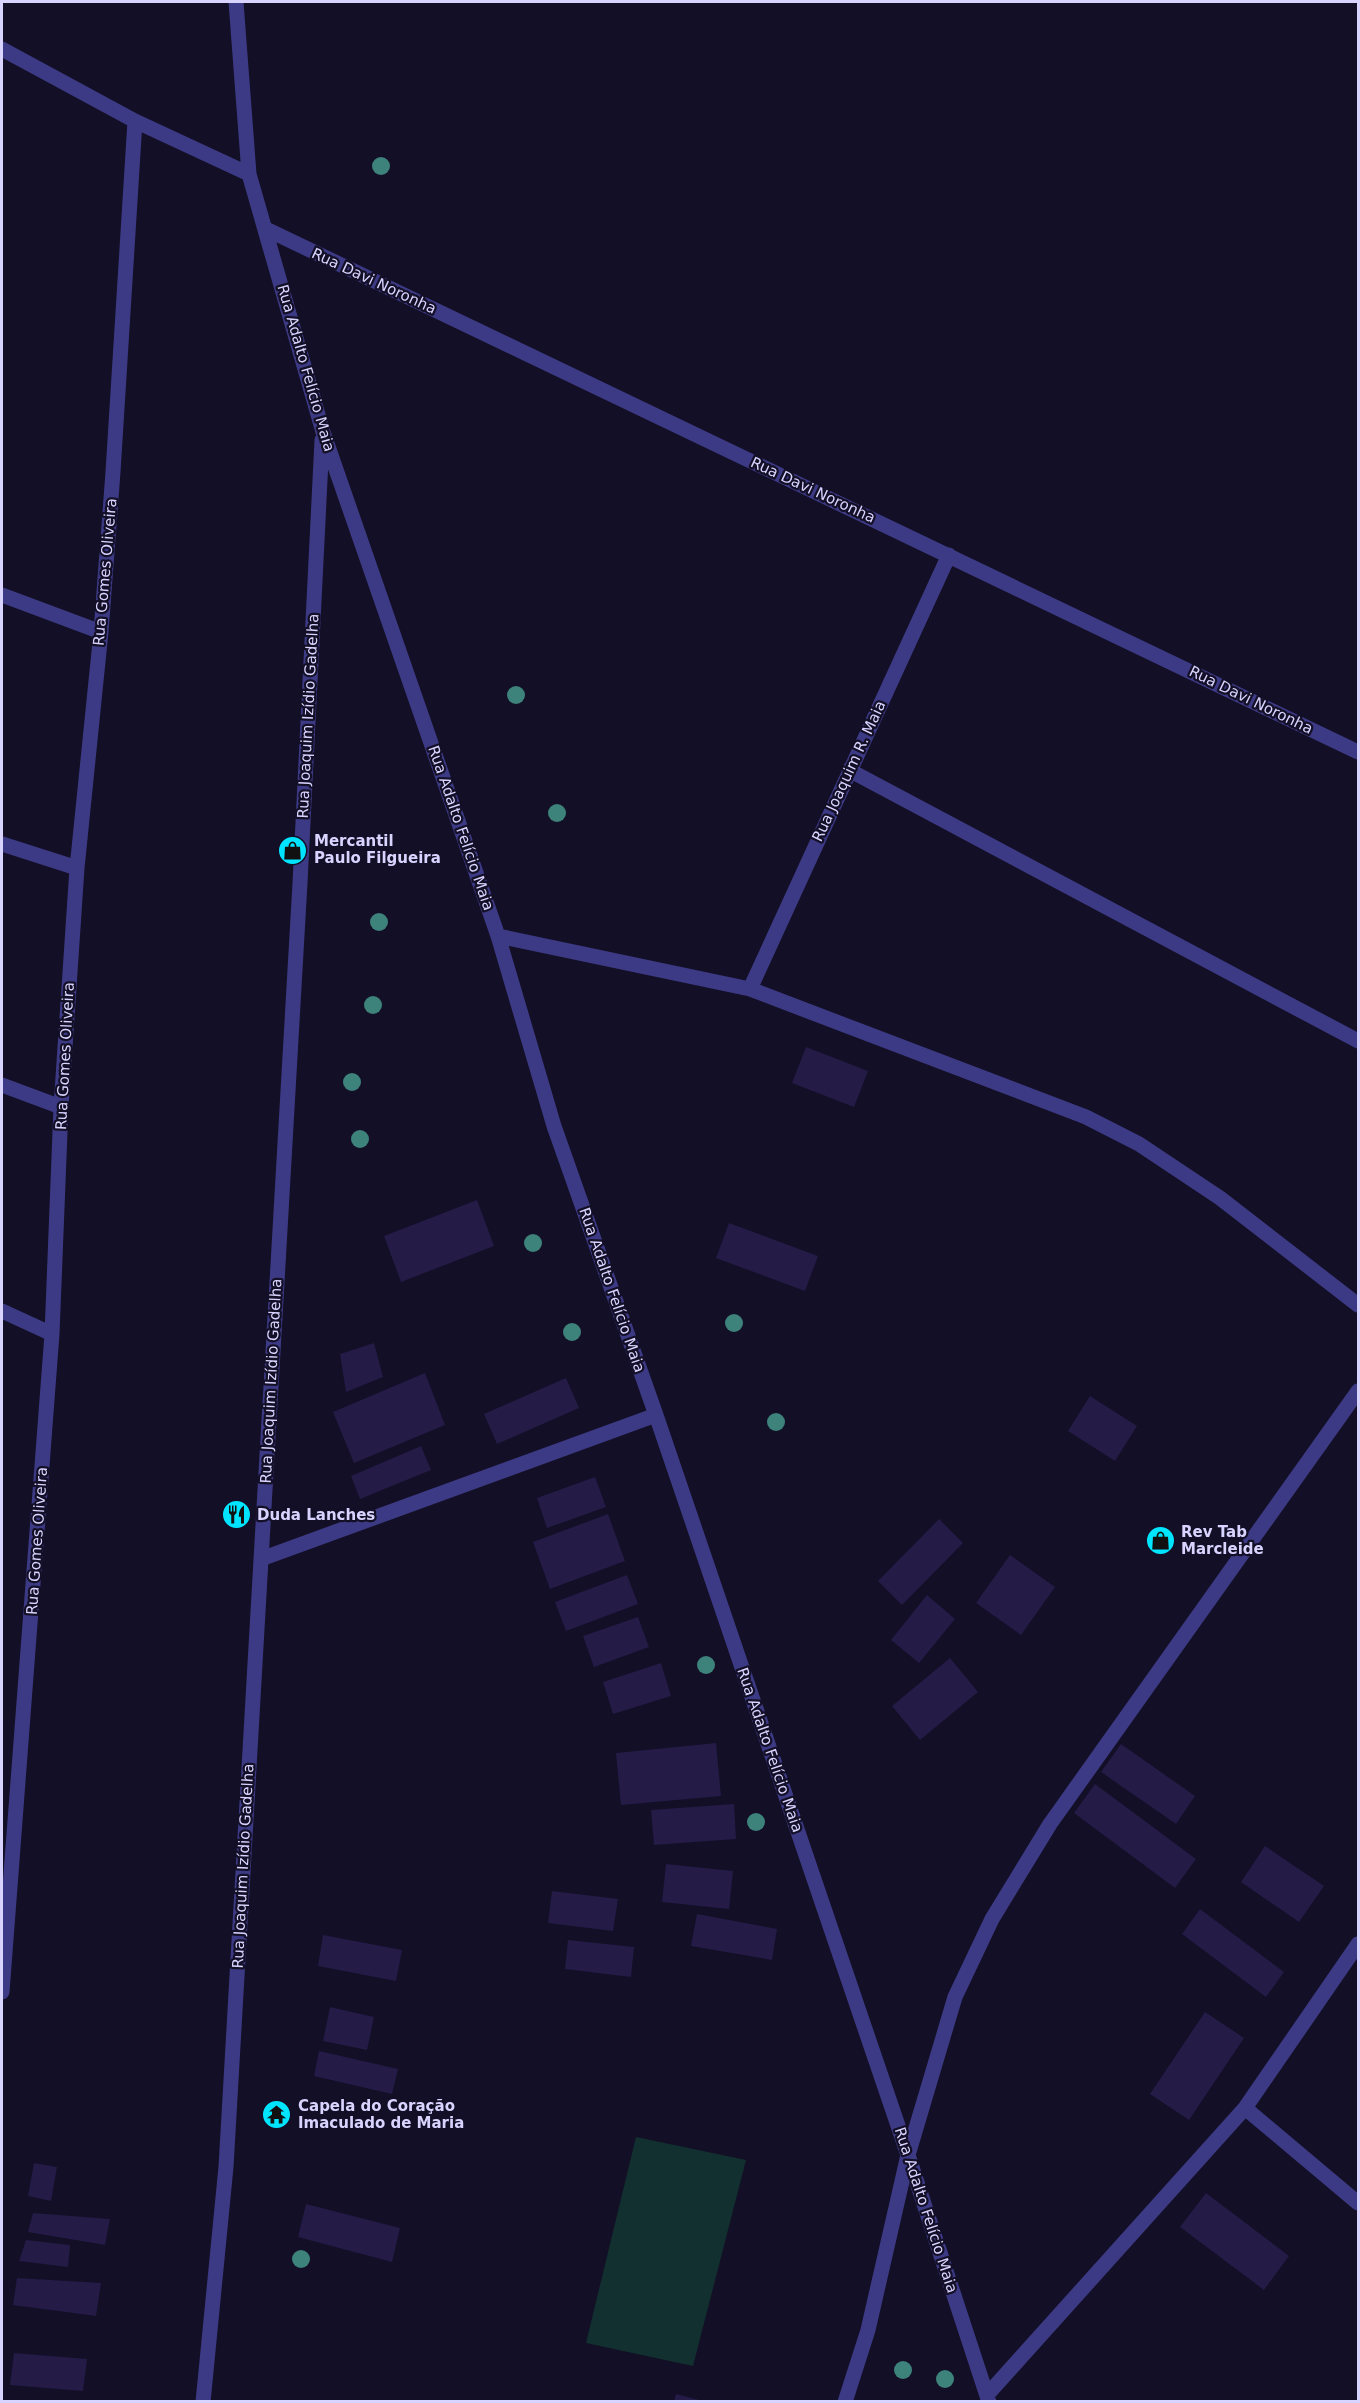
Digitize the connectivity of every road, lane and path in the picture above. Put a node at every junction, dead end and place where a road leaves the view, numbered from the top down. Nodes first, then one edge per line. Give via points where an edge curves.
1 (236, 2) edge
2 (2, 49) edge
3 (135, 121) junction
4 (249, 174) junction
5 (266, 229) junction
6 (323, 432) junction
7 (949, 555) junction
8 (2, 595) edge
9 (100, 632) junction
10 (1359, 752) edge
11 (849, 770) junction
12 (2, 844) edge
13 (77, 867) junction
14 (498, 936) junction
15 (750, 989) junction
16 (1359, 1041) edge
17 (2, 1085) edge
18 (61, 1107) junction
19 (1359, 1305) edge
20 (2, 1311) edge
21 (52, 1334) junction
22 (1359, 1391) edge
23 (656, 1415) junction
24 (261, 1559) junction
25 (1359, 1944) edge
26 (2, 1992) edge
27 (1245, 2108) junction
28 (908, 2155) junction
29 (1359, 2203) edge
30 (988, 2398) edge
31 (203, 2402) edge
32 (845, 2402) edge

1 - 4 street, Rua Adalto Felício Maia
2 - 3 street
3 - 4 street
3 - 9 street, Rua Gomes Oliveira
4 - 5 street, Rua Adalto Felício Maia
5 - 6 street, Rua Adalto Felício Maia
5 - 7 street, Rua Davi Noronha
6 - 14 street, Rua Adalto Felício Maia
6 - 24 street, Rua Joaquim Izídio Gadelha
7 - 10 street, Rua Davi Noronha
7 - 11 street, Rua Joaquim R. Maia
8 - 9 street
9 - 13 street, Rua Gomes Oliveira
11 - 15 street, Rua Joaquim R. Maia
11 - 16 street
12 - 13 street
13 - 18 street, Rua Gomes Oliveira
14 - 15 street
14 - 23 street, Rua Adalto Felício Maia via 554,1126
15 - 19 street via 1086,1116 1139,1144 1220,1198
17 - 18 street
18 - 21 street, Rua Gomes Oliveira
20 - 21 street
21 - 26 street, Rua Gomes Oliveira
22 - 28 street via 1050,1824 992,1919 956,1997
23 - 24 street
23 - 28 street, Rua Adalto Felício Maia
24 - 31 street, Rua Joaquim Izídio Gadelha via 226,2167
25 - 27 street
27 - 29 street
27 - 30 street
28 - 30 street, Rua Adalto Felício Maia
28 - 32 street via 868,2330

